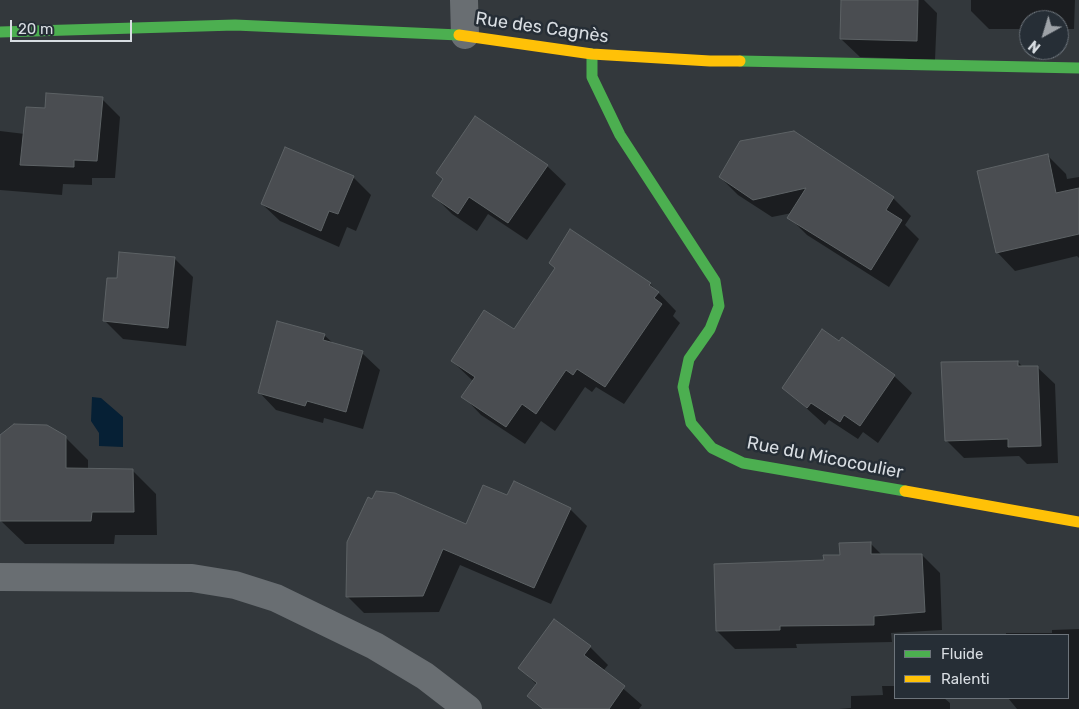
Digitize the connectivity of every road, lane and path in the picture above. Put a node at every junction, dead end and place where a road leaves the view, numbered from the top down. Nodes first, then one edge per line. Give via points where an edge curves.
1 (464, 0) edge
2 (0, 32) edge
3 (465, 35) junction
4 (592, 54) junction
5 (1079, 68) edge
6 (1079, 522) edge
7 (0, 577) edge
8 (468, 709) edge

1 - 3 street
2 - 3 street, Rue des Cagnès via 235,25
3 - 4 street, Rue des Cagnès
4 - 5 street, Rue des Cagnès via 710,61
4 - 6 street, Rue du Micocoulier via 592,77 620,135 715,281 719,306 710,330 689,359 683,387 691,423 712,448 744,463
7 - 8 street via 192,578 235,585 276,598 375,646 425,676

